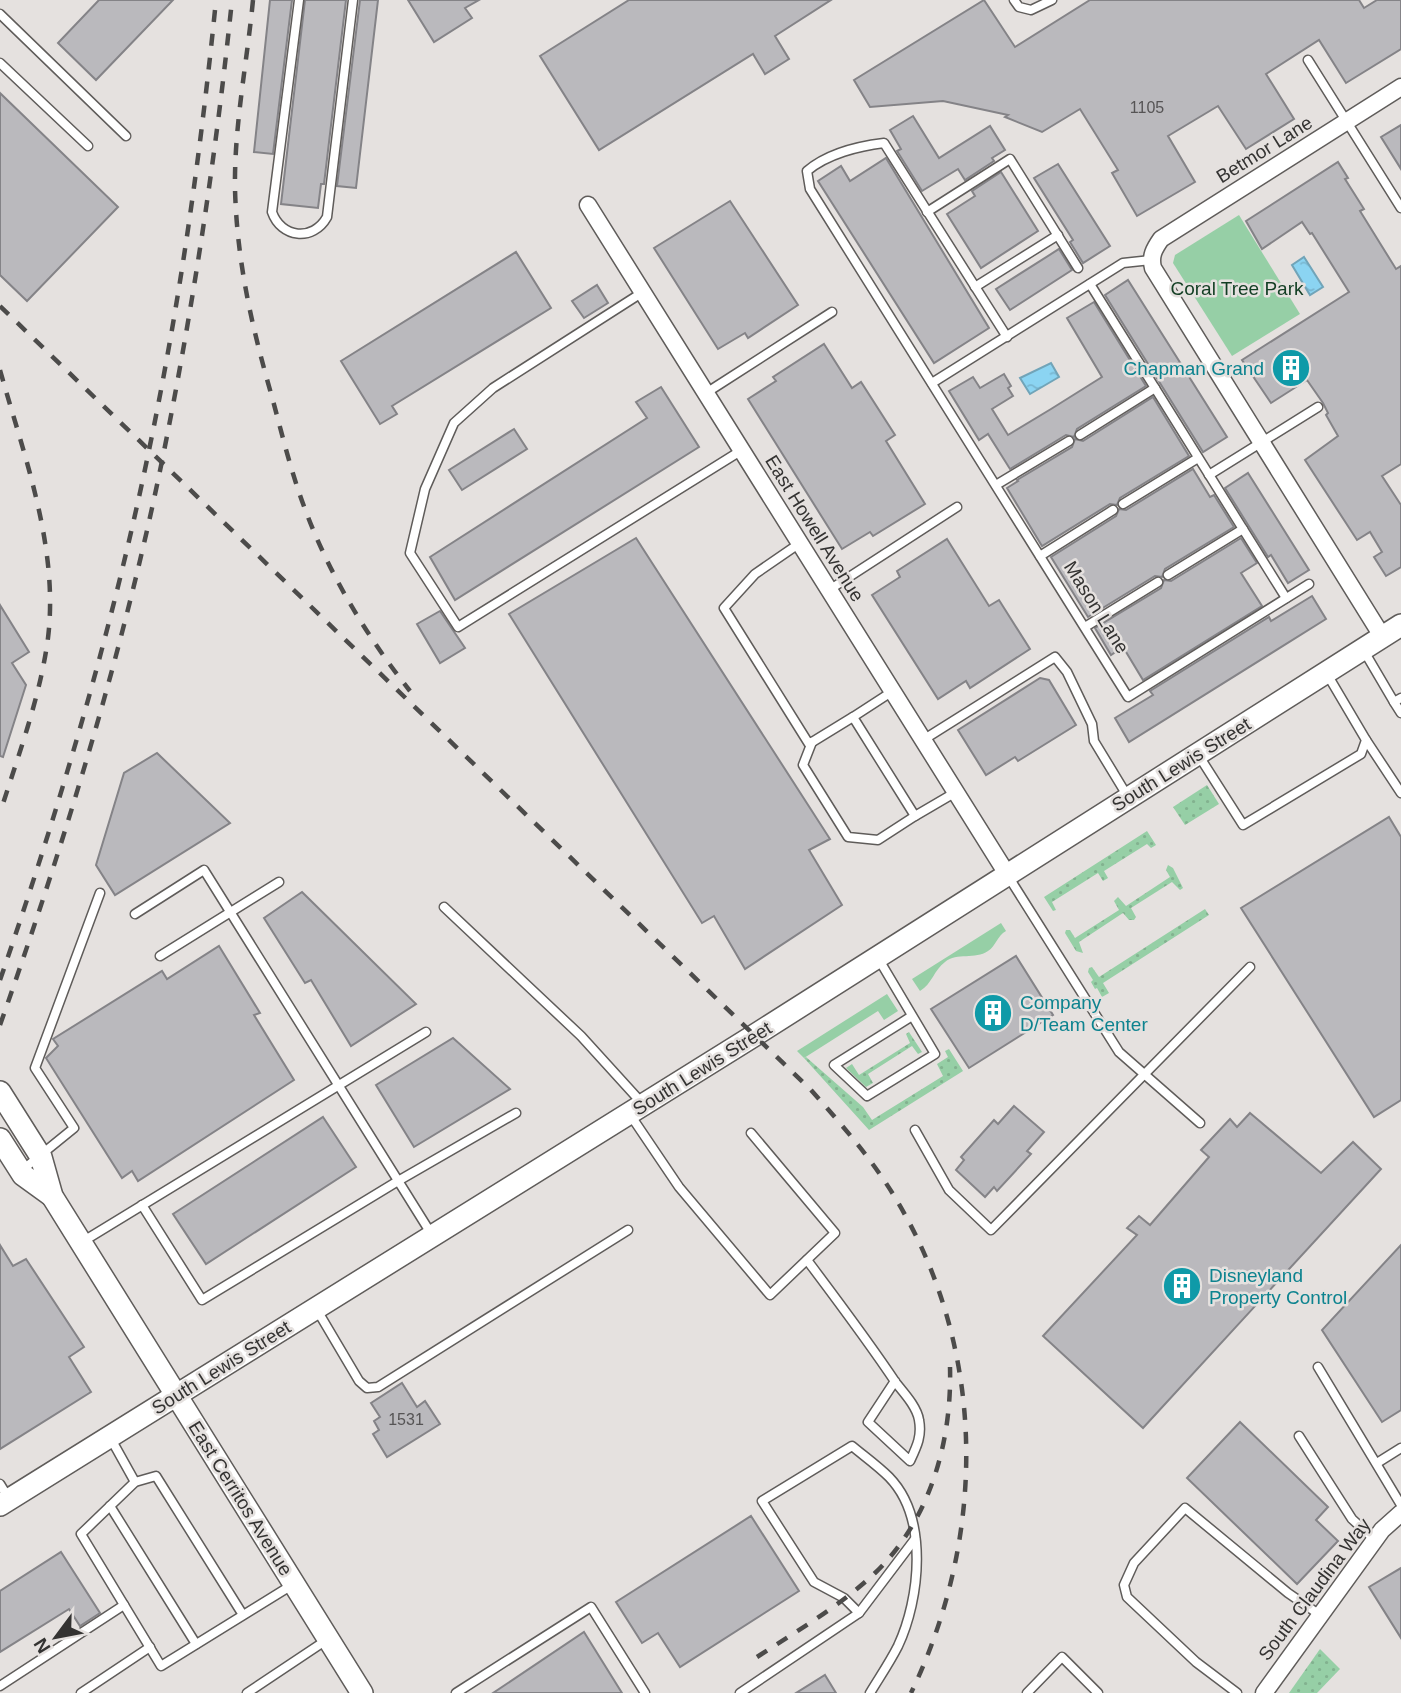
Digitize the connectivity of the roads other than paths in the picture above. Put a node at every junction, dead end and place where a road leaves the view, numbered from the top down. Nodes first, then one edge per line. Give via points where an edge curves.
1 (299, 0) edge
2 (353, 0) edge
3 (1014, 0) edge
4 (1052, 0) edge
5 (0, 14) edge
6 (1308, 60) dead end
7 (0, 63) edge
8 (1401, 88) edge
9 (1346, 122) junction
10 (126, 136) dead end
11 (88, 146) dead end
12 (588, 205) dead end
13 (1401, 208) edge
14 (928, 212) junction
15 (1058, 235) junction
16 (1152, 255) junction
17 (1079, 268) dead end
18 (1090, 284) junction
19 (975, 287) junction
20 (643, 292) junction
21 (832, 312) dead end
22 (1007, 337) junction
23 (932, 383) junction
24 (1155, 388) junction
25 (706, 393) junction
26 (1318, 407) dead end
27 (1080, 435) dead end
28 (1069, 441) dead end
29 (1261, 443) junction
30 (741, 450) junction
31 (1198, 458) junction
32 (1209, 475) junction
33 (996, 485) junction
34 (1123, 504) dead end
35 (957, 507) dead end
36 (1112, 510) dead end
37 (1243, 529) junction
38 (800, 543) junction
39 (1040, 556) junction
40 (1168, 575) dead end
41 (1158, 582) dead end
42 (1309, 584) dead end
43 (829, 590) junction
44 (1286, 598) junction
45 (1401, 625) edge
46 (1085, 628) junction
47 (1382, 636) junction
48 (1363, 649) junction
49 (1326, 672) junction
50 (893, 691) junction
51 (1398, 700) edge
52 (1401, 713) edge
53 (853, 717) junction
54 (923, 740) junction
55 (1366, 740) junction
56 (812, 743) junction
57 (1197, 754) junction
58 (956, 792) junction
59 (1401, 793) edge
60 (1128, 797) junction
61 (915, 816) junction
62 (1007, 874) junction
63 (279, 882) dead end
64 (100, 893) dead end
65 (444, 907) dead end
66 (231, 912) junction
67 (135, 914) dead end
68 (160, 956) dead end
69 (877, 956) junction
70 (1250, 967) dead end
71 (912, 1016) junction
72 (426, 1032) dead end
73 (1144, 1074) junction
74 (338, 1085) junction
75 (0, 1092) edge
76 (636, 1109) junction
77 (516, 1113) dead end
78 (1200, 1123) dead end
79 (915, 1130) dead end
80 (751, 1133) dead end
81 (0, 1139) edge
82 (41, 1157) junction
83 (21, 1171) junction
84 (398, 1181) junction
85 (52, 1196) junction
86 (142, 1205) junction
87 (628, 1230) dead end
88 (432, 1236) junction
89 (81, 1243) junction
90 (807, 1260) junction
91 (316, 1308) junction
92 (1318, 1367) dead end
93 (895, 1381) junction
94 (176, 1395) junction
95 (109, 1436) junction
96 (1299, 1436) dead end
97 (1401, 1448) edge
98 (1377, 1463) junction
99 (135, 1482) junction
100 (3, 1496) edge
101 (1401, 1505) edge
102 (110, 1506) junction
103 (1401, 1513) edge
104 (915, 1539) junction
105 (1375, 1540) junction
106 (295, 1584) junction
107 (124, 1605) junction
108 (859, 1613) junction
109 (243, 1615) junction
110 (1320, 1615) junction
111 (328, 1639) junction
112 (196, 1644) junction
113 (150, 1647) junction
114 (0, 1686) edge
115 (81, 1693) edge
116 (247, 1693) edge
117 (362, 1693) edge
118 (456, 1693) edge
119 (645, 1693) edge
120 (740, 1693) edge
121 (870, 1693) edge
122 (1027, 1693) edge
123 (1098, 1693) edge
124 (1237, 1693) edge
125 (1264, 1693) edge

1 - 2 lane via 272,212 288,232 305,235 322,226 327,217
3 - 4 lane via 1031,10
5 - 10 lane
6 - 9 lane
7 - 11 lane
8 - 9 street, Betmor Lane
9 - 13 lane
9 - 16 street, Betmor Lane via 1161,239
12 - 20 street, East Howell Avenue
14 - 15 lane via 1010,159
14 - 19 lane, Mason Lane
14 - 23 lane, Mason Lane via 884,143 840,154 807,171 810,188
15 - 17 lane
15 - 19 lane
16 - 18 lane via 1123,263
16 - 29 street via 1153,268
18 - 22 lane
18 - 24 lane
19 - 22 lane, Mason Lane
20 - 25 street, East Howell Avenue
20 - 30 lane via 493,388 454,423 425,489 410,553 458,627
21 - 25 lane
22 - 23 lane
23 - 33 lane, Mason Lane
24 - 27 lane
24 - 31 lane
25 - 30 street, East Howell Avenue
26 - 29 lane
28 - 33 lane
29 - 32 lane
29 - 47 street
30 - 38 street, East Howell Avenue
31 - 32 lane
31 - 34 lane
32 - 37 lane
33 - 39 lane, Mason Lane
35 - 43 lane
36 - 39 lane
37 - 40 lane
37 - 44 lane
38 - 43 street, East Howell Avenue
38 - 56 lane via 755,574 724,608
39 - 46 lane, Mason Lane
41 - 46 lane
42 - 44 lane, Mason Lane
43 - 50 street, East Howell Avenue
44 - 46 lane, Mason Lane via 1128,696
45 - 47 main road, South Lewis Street
47 - 48 main road, South Lewis Street
48 - 49 main road, South Lewis Street
48 - 51 lane
49 - 55 lane
49 - 57 main road, South Lewis Street
50 - 53 lane
50 - 54 street, East Howell Avenue
51 - 52 lane
53 - 56 lane
53 - 61 lane
54 - 58 street, East Howell Avenue
54 - 60 lane via 1055,657 1092,724 1094,741
55 - 57 lane via 1361,754 1243,825
55 - 59 lane
56 - 61 lane via 803,765 848,836 878,839
57 - 60 main road, South Lewis Street
58 - 61 lane
58 - 62 street, East Howell Avenue
60 - 62 main road, South Lewis Street
62 - 69 main road, South Lewis Street
62 - 73 lane via 1119,1052
63 - 66 lane
64 - 82 lane via 35,1068 74,1128
65 - 76 lane via 581,1035
66 - 67 lane via 205,870
66 - 68 lane
66 - 74 lane
69 - 71 lane
69 - 76 main road, South Lewis Street
70 - 73 lane
71 - 71 lane via 834,1065 867,1096 935,1054
72 - 74 lane
73 - 78 lane
73 - 79 lane via 990,1230 949,1190
74 - 84 lane
74 - 86 lane
75 - 82 main road, East Cerritos Avenue
76 - 88 main road, South Lewis Street
76 - 90 lane via 679,1187 770,1295
77 - 84 lane
80 - 90 lane via 835,1233
81 - 83 main road, East Cerritos Avenue
82 - 83 lane
82 - 85 main road, East Cerritos Avenue
83 - 85 main road, East Cerritos Avenue
84 - 86 lane via 202,1300
84 - 88 lane
85 - 89 main road, East Cerritos Avenue
86 - 89 lane
87 - 91 lane via 378,1387 367,1388 359,1381
88 - 91 main road, South Lewis Street
89 - 94 main road, East Cerritos Avenue
90 - 93 lane
91 - 94 main road, South Lewis Street
92 - 98 lane
93 - 93 lane via 919,1417 920,1441 910,1461 868,1422
94 - 95 main road, South Lewis Street
94 - 106 main road, East Cerritos Avenue
95 - 99 lane
95 - 100 main road, South Lewis Street
96 - 105 lane via 1352,1519
97 - 98 lane
98 - 101 lane
99 - 102 lane
99 - 109 lane via 156,1476
102 - 107 lane via 81,1534
102 - 112 lane
103 - 105 street, South Claudina Way
104 - 108 lane
104 - 108 lane via 906,1504 890,1478 852,1446 762,1502 814,1582 844,1598
104 - 121 lane via 915,1593 898,1646
105 - 110 street, South Claudina Way
106 - 109 lane
106 - 111 main road, East Cerritos Avenue
107 - 113 lane
107 - 114 lane
108 - 120 lane
109 - 112 lane
110 - 124 lane via 1185,1508 1134,1563 1124,1586 1127,1597 1196,1662
110 - 125 street, South Claudina Way
111 - 116 lane
111 - 117 main road, East Cerritos Avenue
112 - 113 lane via 161,1666
113 - 115 lane
118 - 119 lane via 591,1607
122 - 123 lane via 1062,1657

